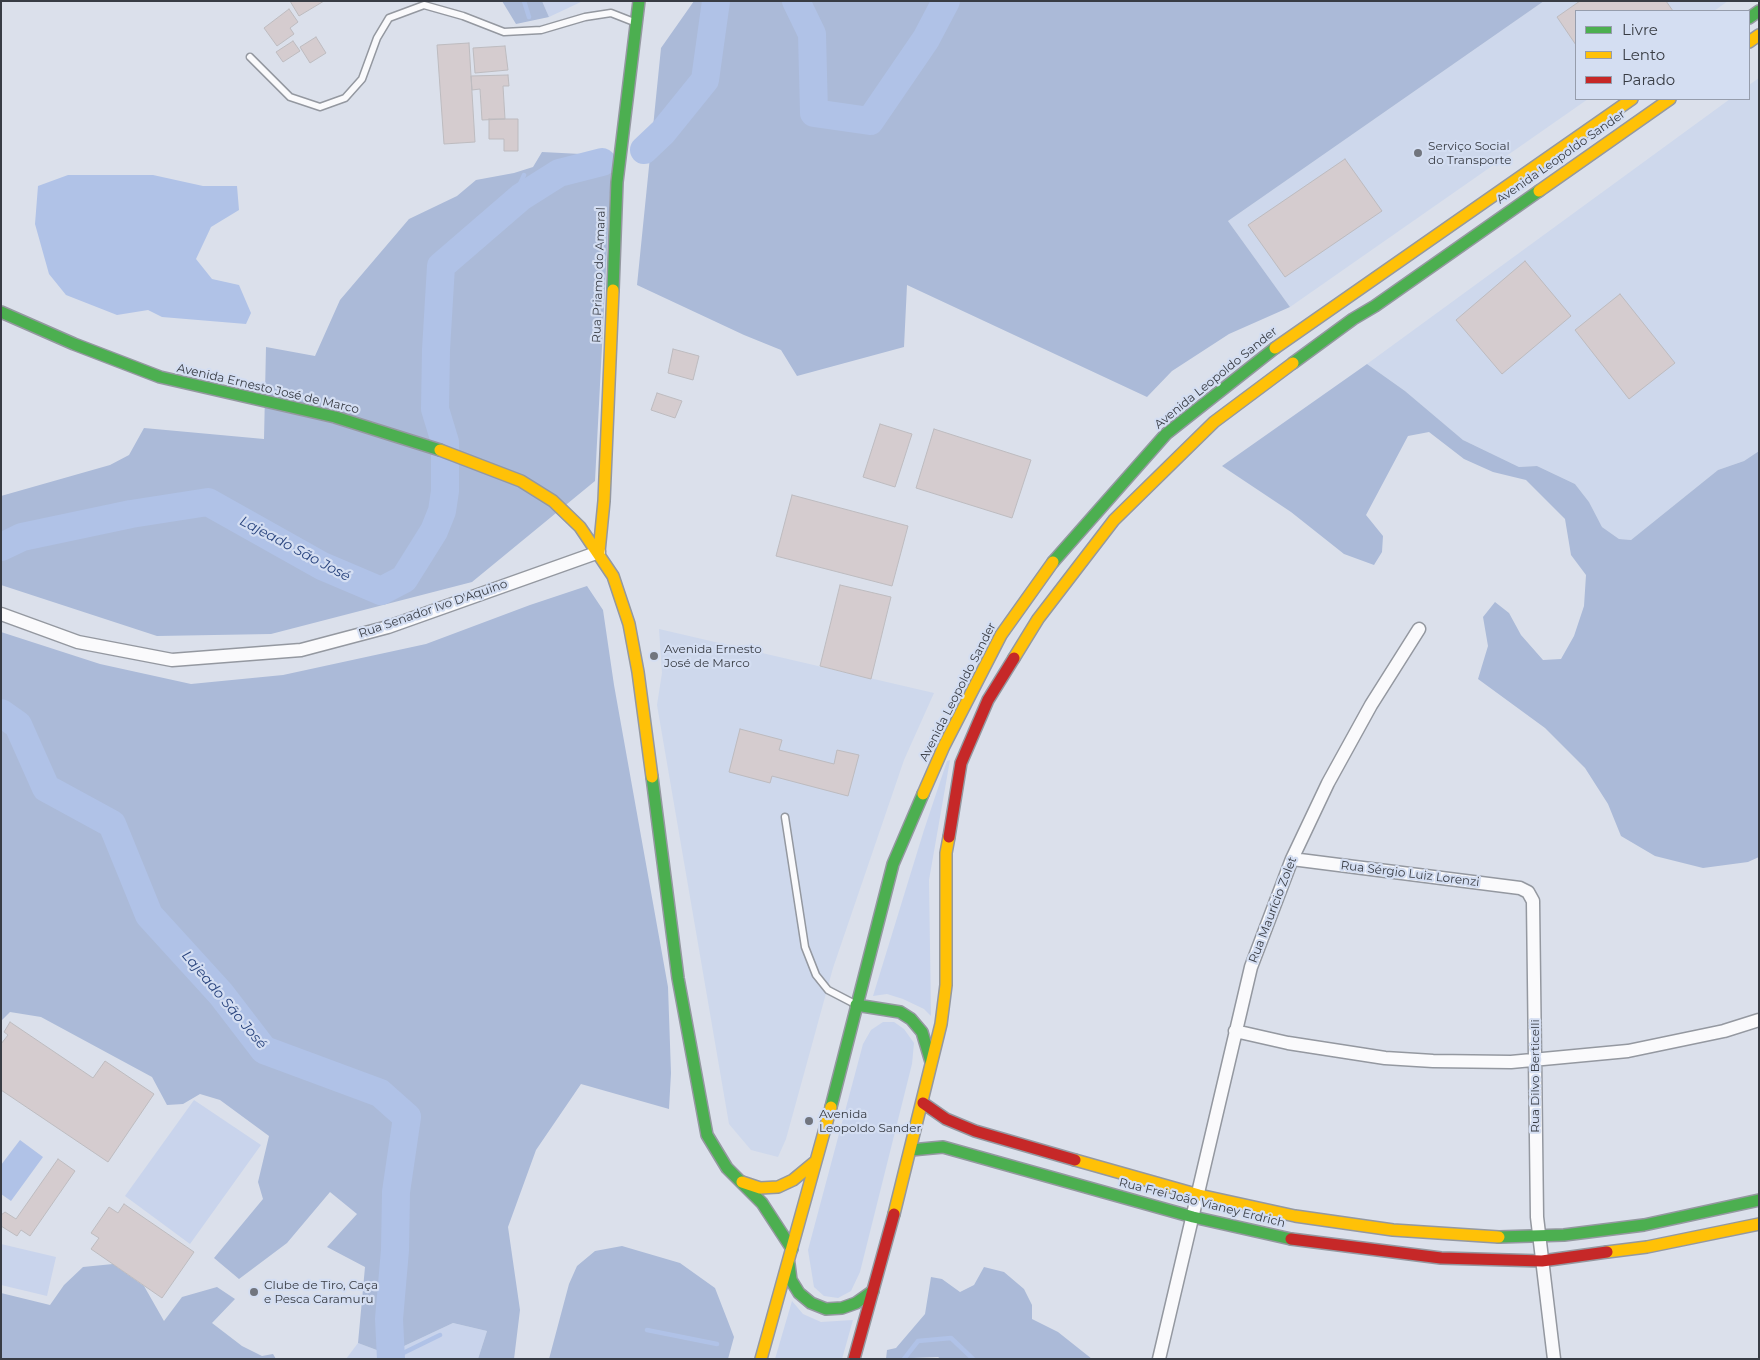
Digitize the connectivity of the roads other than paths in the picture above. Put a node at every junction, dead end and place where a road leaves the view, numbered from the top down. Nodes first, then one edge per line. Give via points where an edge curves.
1 (639, 1) edge
2 (636, 23) junction
3 (250, 57) dead end
4 (1631, 100) edge
5 (1669, 100) edge
6 (1, 312) edge
7 (599, 552) junction
8 (1, 614) edge
9 (1420, 629) dead end
10 (785, 817) dead end
11 (1292, 859) junction
12 (1528, 892) joint
13 (856, 1005) junction
14 (1759, 1020) edge
15 (1235, 1032) junction
16 (1534, 1061) junction
17 (932, 1066) junction
18 (923, 1104) junction
19 (911, 1150) junction
20 (816, 1161) junction
21 (742, 1182) junction
22 (1199, 1195) junction
23 (1759, 1200) edge
24 (1193, 1217) junction
25 (1759, 1224) edge
26 (1538, 1237) junction
27 (792, 1249) junction
28 (1542, 1261) junction
29 (789, 1264) junction
30 (872, 1291) junction
31 (761, 1359) edge
32 (854, 1359) edge
33 (1159, 1359) edge
34 (1554, 1359) edge

1 - 2 main road, Rua Priamo do Amaral
2 - 3 lane via 611,13 541,30 504,32 424,5 389,18 377,38 362,79 344,98 320,107 290,97
2 - 7 main road, Rua Priamo do Amaral via 617,182
4 - 13 main road, Avenida Leopoldo Sander via 1256,361 1166,434 1057,556 1001,635 923,792 893,864
5 - 17 main road, Avenida Leopoldo Sander via 1353,319 1214,422 1114,520 1052,598 988,700 961,763 946,853 946,985
6 - 7 main road, Avenida Ernesto José de Marco via 160,377 288,405 418,442 521,481 553,501 580,527
7 - 8 street, Rua Senador Ivo D'Aquino via 388,627 301,650 172,660 78,642
7 - 21 main road, Avenida Ernesto José de Marco via 621,598 638,672 678,978 700,1108 716,1154
9 - 11 street, Rua Maurício Zolet via 1348,743
10 - 13 lane via 805,947 816,974 828,990
11 - 12 street, Rua Sérgio Luiz Lorenzi via 1504,886
11 - 15 street, Rua Maurício Zolet via 1251,967
12 - 16 street, Rua Dilvo Berticelli via 1533,901
13 - 17 main road via 900,1012 911,1019 922,1032
13 - 20 main road, Avenida Leopoldo Sander
14 - 16 street via 1676,1043
15 - 16 street via 1288,1044 1385,1058 1434,1062
15 - 22 street, Rua Maurício Zolet
16 - 26 street, Rua Dilvo Berticelli
17 - 18 main road, Avenida Leopoldo Sander
18 - 19 main road, Avenida Leopoldo Sander
18 - 22 main road, Rua Frei João Vianey Erdrich via 946,1119 975,1131
19 - 24 main road, Rua Frei João Vianey Erdrich via 943,1147
19 - 30 main road, Avenida Leopoldo Sander
20 - 21 main road, Avenida Ernesto José de Marco via 778,1188 760,1188
20 - 27 main road, Avenida Leopoldo Sander
21 - 27 main road, Avenida Ernesto José de Marco via 779,1226
22 - 24 street, Rua Maurício Zolet
22 - 26 main road, Rua Frei João Vianey Erdrich via 1344,1224 1443,1235
23 - 26 main road, Rua Frei João Vianey Erdrich via 1644,1225
24 - 28 main road, Rua Frei João Vianey Erdrich via 1291,1239 1358,1249 1441,1258
24 - 33 street, Rua Maurício Zolet
25 - 28 main road, Rua Frei João Vianey Erdrich via 1647,1248
26 - 28 street, Rua Dilvo Berticelli
27 - 29 main road, Avenida Leopoldo Sander
28 - 34 street, Rua Dilvo Berticelli
29 - 30 main road via 791,1280 799,1293 811,1304 826,1309 842,1308
29 - 31 main road, Avenida Leopoldo Sander
30 - 32 main road, Avenida Leopoldo Sander

